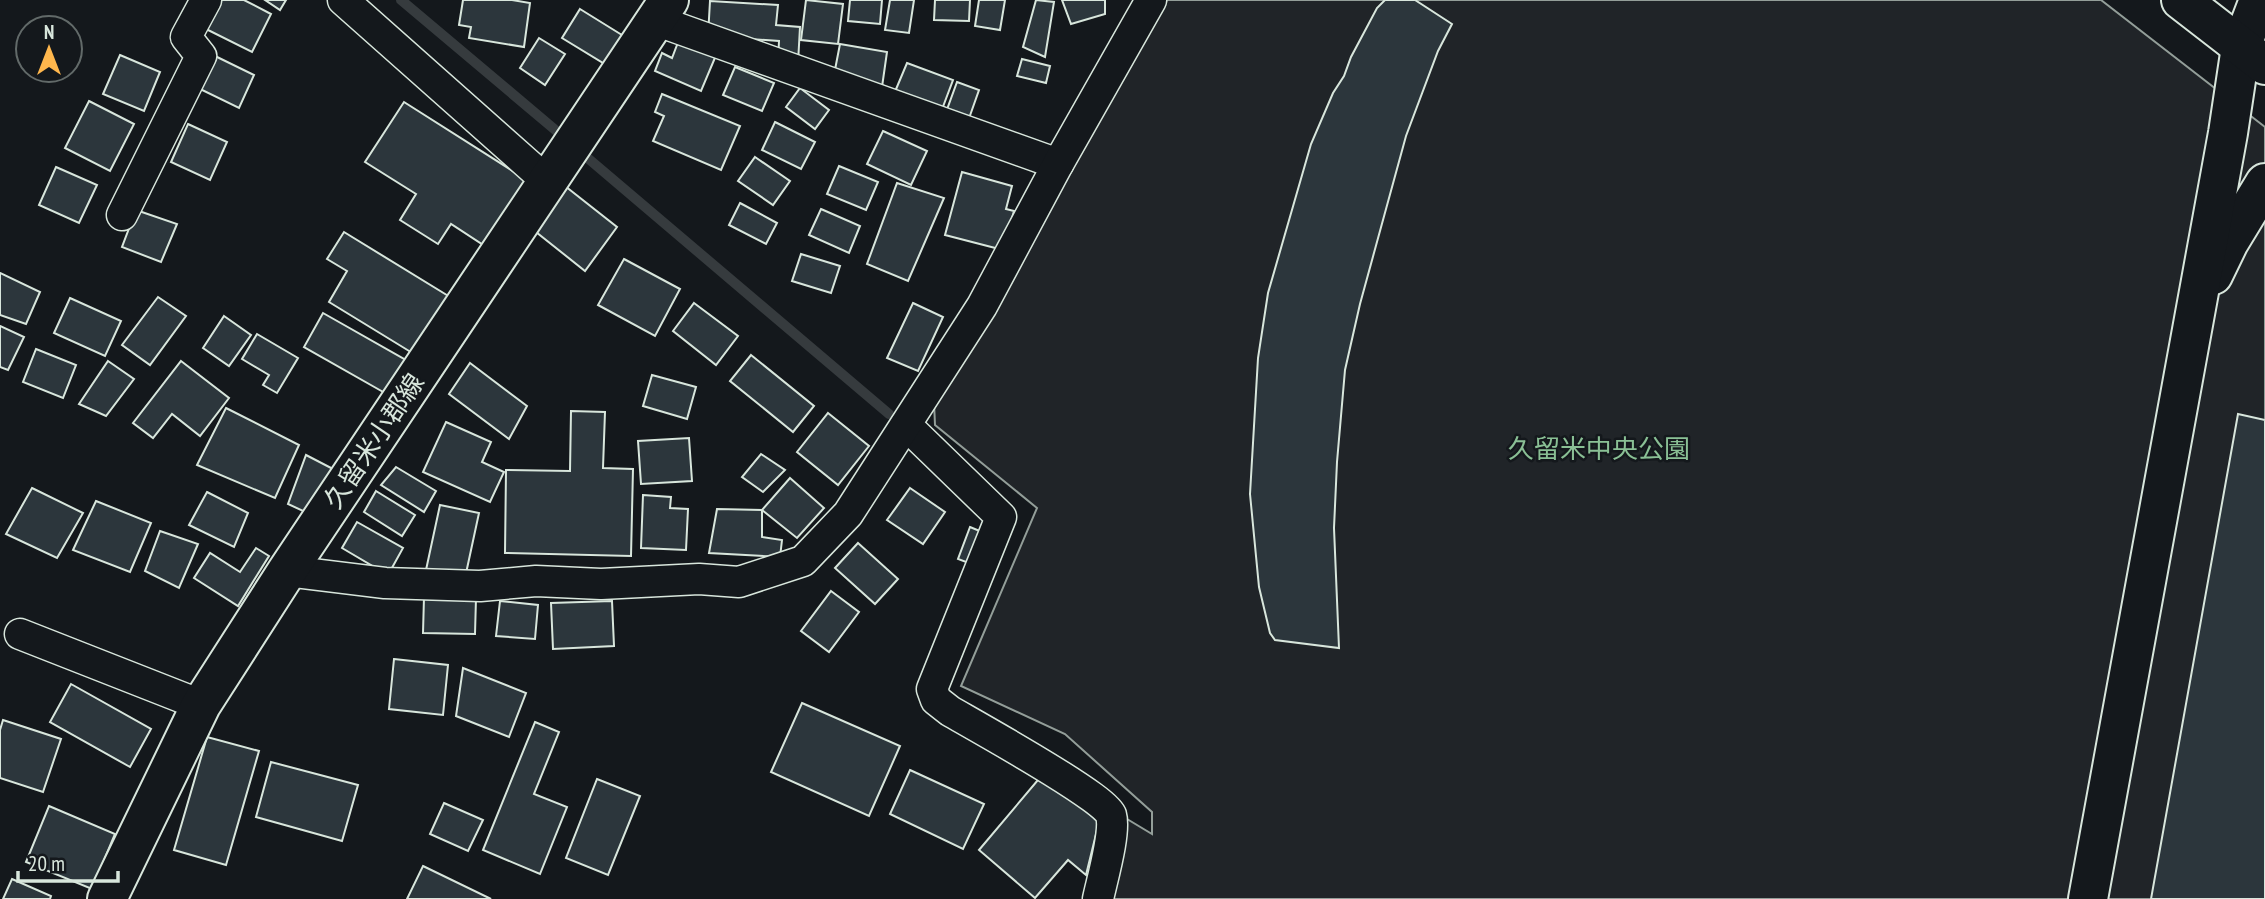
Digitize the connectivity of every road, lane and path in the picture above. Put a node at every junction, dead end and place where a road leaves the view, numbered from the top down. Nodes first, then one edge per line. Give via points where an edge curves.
1 (206, 0) edge
2 (343, 0) edge
3 (1152, 0) edge
4 (2181, 0) edge
5 (2259, 0) edge
6 (662, 10) edge
7 (2253, 56) edge
8 (1058, 164) junction
9 (548, 182) junction
10 (2265, 183) edge
11 (122, 215) dead end
12 (2194, 313) junction
13 (906, 425) junction
14 (288, 571) junction
15 (20, 634) dead end
16 (201, 705) junction
17 (107, 899) edge
18 (1098, 899) edge
19 (2088, 899) edge

1 - 11 street via 186,37 201,56
2 - 9 street
3 - 8 street
4 - 7 main road
5 - 7 main road
6 - 8 street
6 - 9 main road, 久留米小郡線
7 - 12 main road
8 - 13 street via 982,306
9 - 14 main road, 久留米小郡線
10 - 12 main road
12 - 19 main road
13 - 14 street via 848,514 803,561 739,582 536,581 480,586 385,583
13 - 18 street via 1001,517 932,689 936,700 1110,811 1113,824
14 - 16 main road, 久留米小郡線
15 - 16 street
16 - 17 main road, 久留米小郡線

